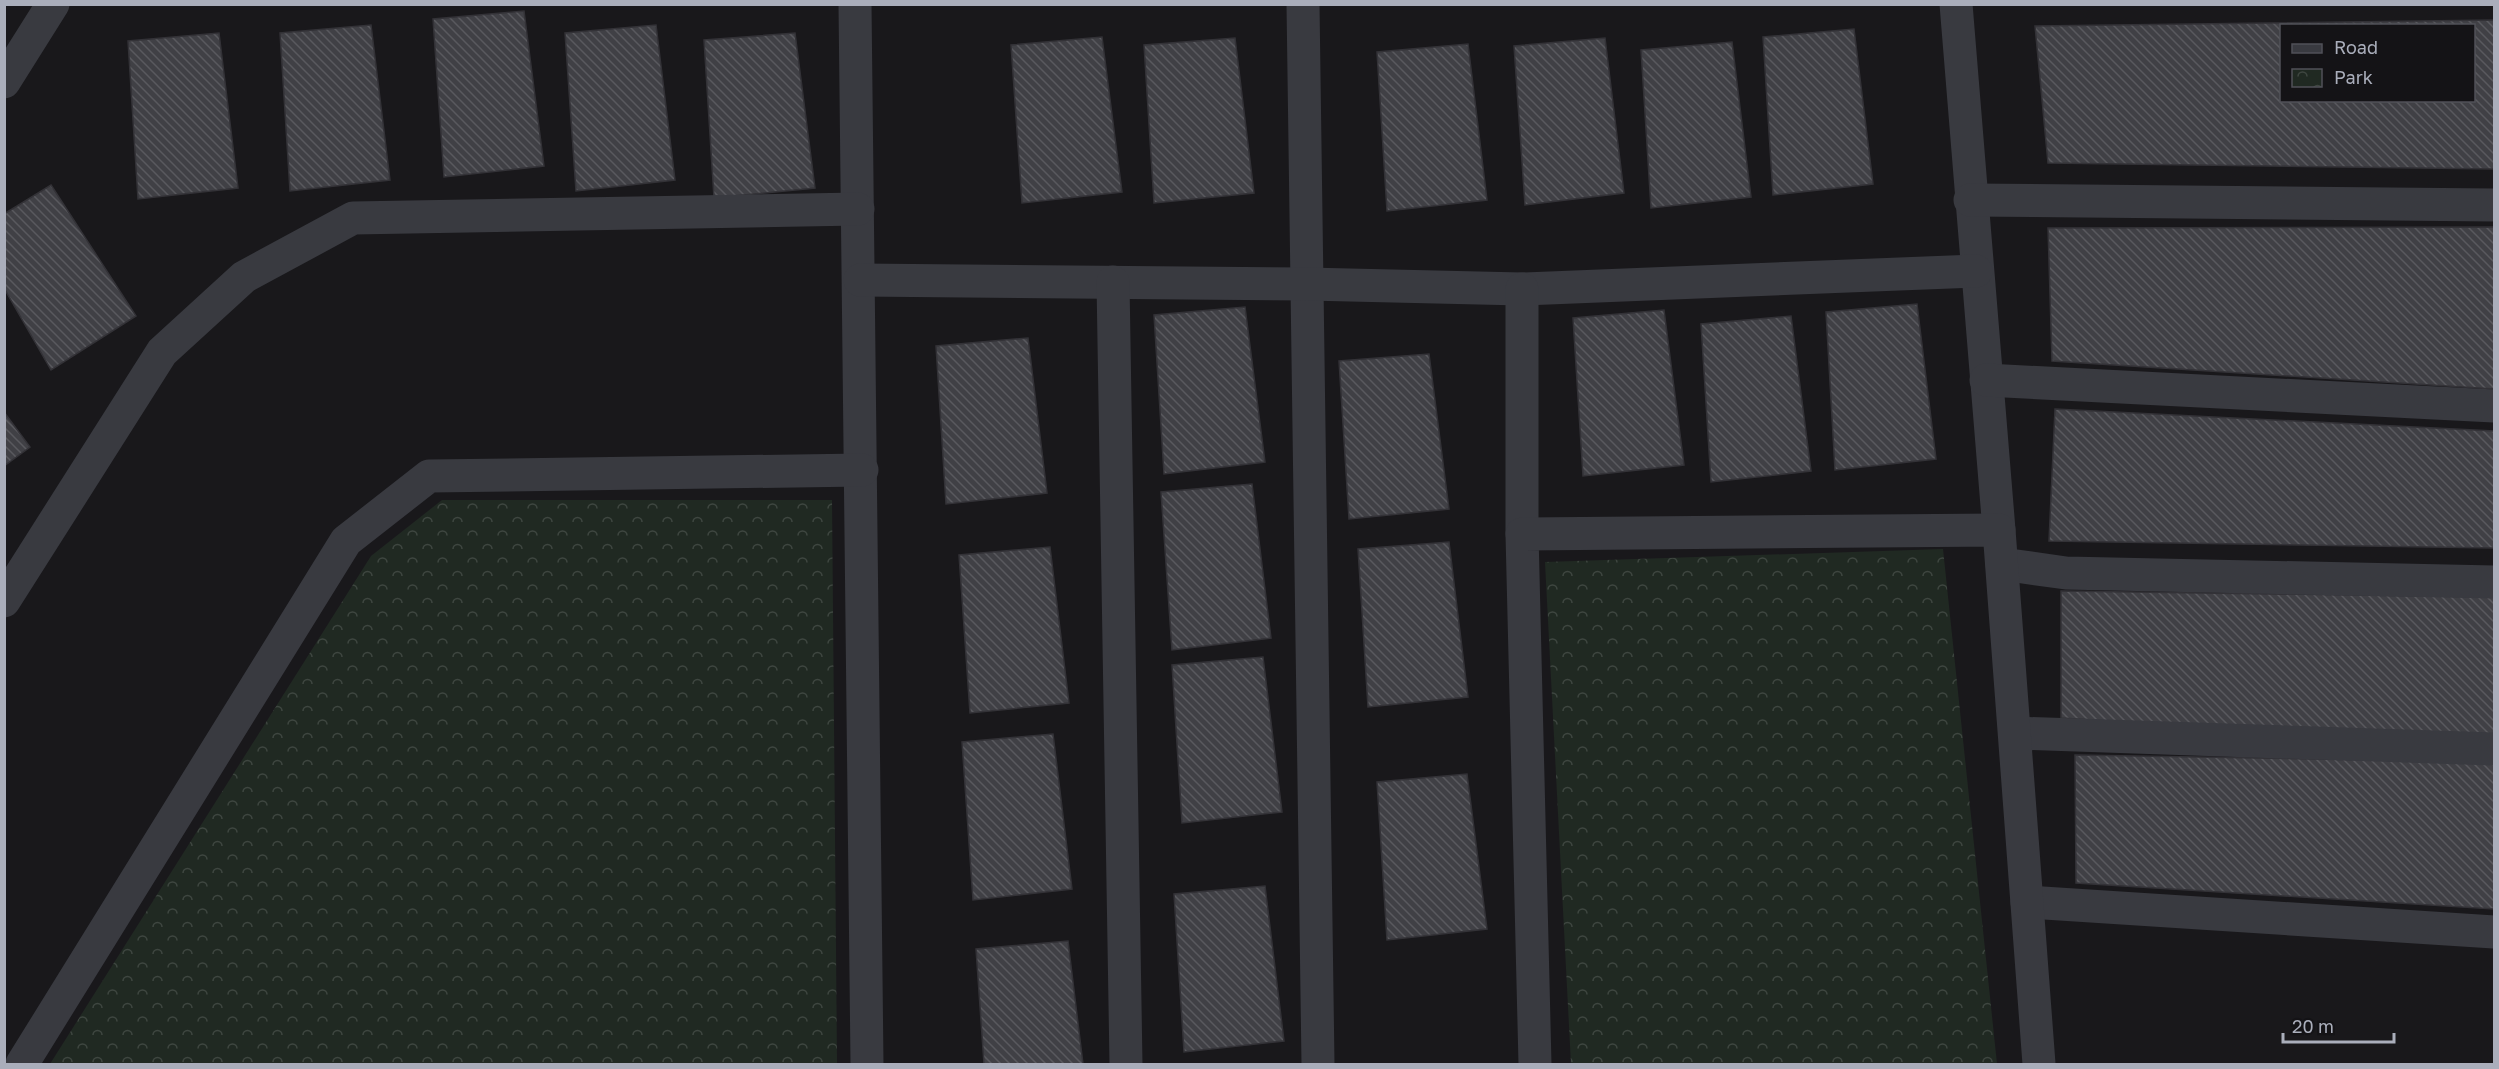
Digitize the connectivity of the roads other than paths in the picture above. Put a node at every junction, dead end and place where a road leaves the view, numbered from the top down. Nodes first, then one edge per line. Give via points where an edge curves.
1 (53, 4) edge
2 (855, 4) edge
3 (1303, 4) edge
4 (1956, 4) edge
5 (4, 82) edge
6 (1970, 200) junction
7 (2494, 205) edge
8 (858, 209) junction
9 (1976, 271) junction
10 (860, 280) junction
11 (1113, 282) junction
12 (1307, 284) junction
13 (1522, 289) junction
14 (1986, 380) junction
15 (2494, 406) edge
16 (862, 470) junction
17 (2000, 530) junction
18 (1522, 534) junction
19 (2002, 564) junction
20 (2494, 582) edge
21 (4, 601) edge
22 (2014, 733) junction
23 (2494, 749) edge
24 (2027, 902) junction
25 (2494, 932) edge
26 (22, 1065) edge
27 (867, 1065) edge
28 (1126, 1065) edge
29 (1318, 1065) edge
30 (1535, 1065) edge
31 (2039, 1065) edge

1 - 5 street
2 - 8 street
3 - 12 street
4 - 6 street
6 - 7 street
6 - 9 street
8 - 10 street
8 - 21 street via 354,218 244,277 162,352
9 - 13 street
9 - 14 street
10 - 11 street
10 - 16 street
11 - 12 street
11 - 28 street
12 - 13 street
12 - 29 street
13 - 18 street
14 - 15 street
14 - 17 street
16 - 26 street via 429,476 345,541
16 - 27 street
17 - 18 street
17 - 19 street
18 - 30 street
19 - 20 street via 2066,573
19 - 22 street
22 - 23 street
22 - 24 street
24 - 25 street
24 - 31 street

